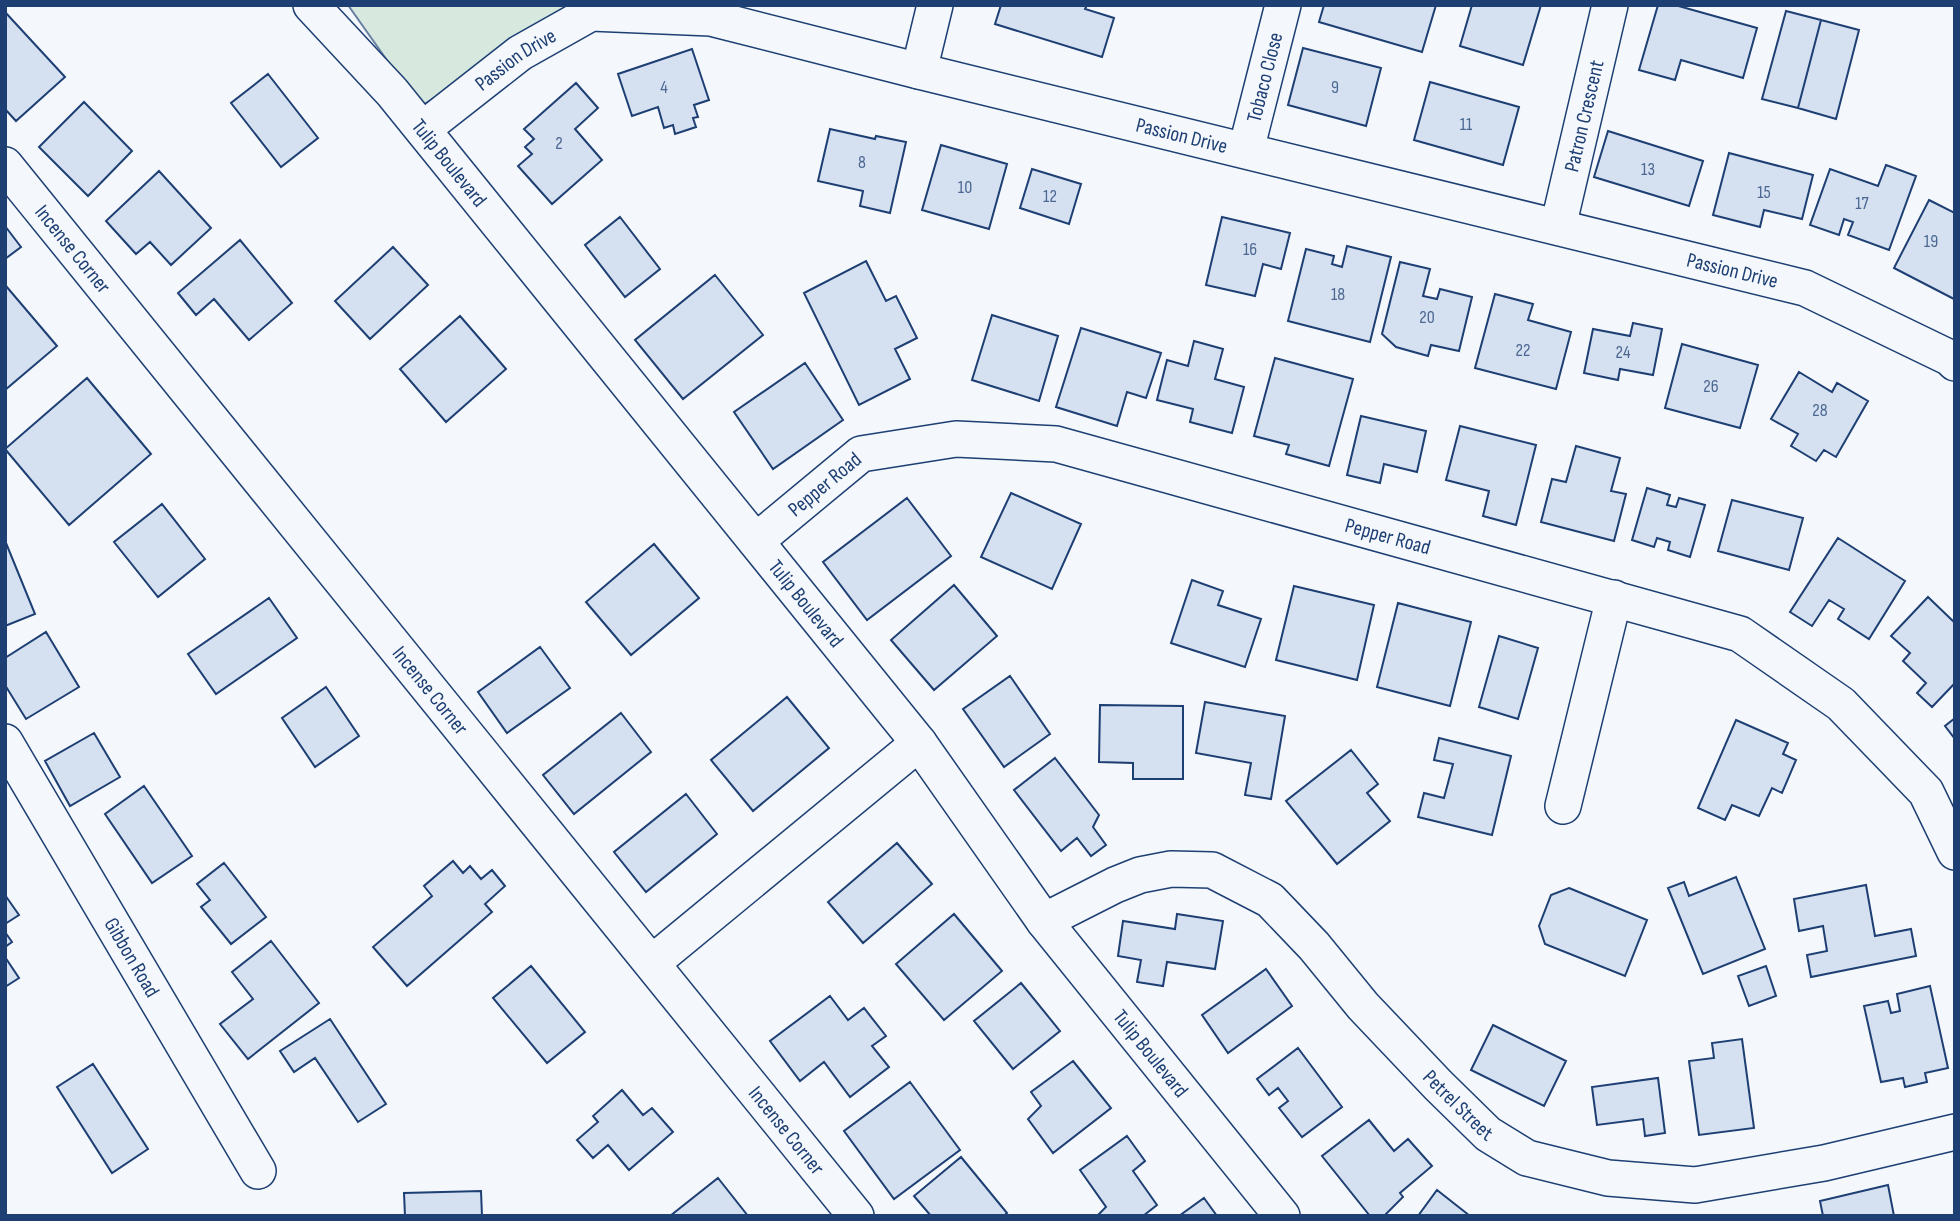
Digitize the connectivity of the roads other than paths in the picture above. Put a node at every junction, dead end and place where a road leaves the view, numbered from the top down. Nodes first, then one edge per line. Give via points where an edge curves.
1 (311, 5) edge
2 (935, 5) edge
3 (1283, 5) edge
4 (1610, 5) edge
5 (621, 10) edge
6 (919, 71) junction
7 (423, 129) junction
8 (1246, 150) junction
9 (5, 166) edge
10 (1558, 227) junction
11 (1955, 363) edge
12 (756, 541) junction
13 (1614, 598) junction
14 (5, 742) edge
15 (919, 743) junction
16 (1563, 806) dead end
17 (1955, 852) edge
18 (1044, 921) junction
19 (652, 963) junction
20 (1955, 1132) edge
21 (258, 1171) dead end
22 (856, 1216) edge
23 (1282, 1216) edge

1 - 7 street, Tulip Boulevard
2 - 6 street
3 - 8 street, Tobaco Close
4 - 10 street, Patron Crescent
5 - 6 street, Passion Drive via 711,18
5 - 7 street, Passion Drive via 591,13 520,53
6 - 8 street, Passion Drive
7 - 12 street, Tulip Boulevard
8 - 10 street, Passion Drive
9 - 19 street, Incense Corner
10 - 11 street, Passion Drive via 1805,288
12 - 13 street, Pepper Road via 861,454 956,439 1056,444
12 - 15 street, Tulip Boulevard
13 - 16 street
13 - 17 street, Pepper Road via 1740,634 1841,704 1926,792
14 - 21 street, Gibbon Road
15 - 18 street, Tulip Boulevard
15 - 19 street
18 - 20 street, Petrel Street via 1140,875 1171,869 1212,870 1269,900 1363,1006 1488,1134 1527,1158 1608,1178 1695,1185 1824,1163
18 - 23 street, Tulip Boulevard
19 - 22 street, Incense Corner

